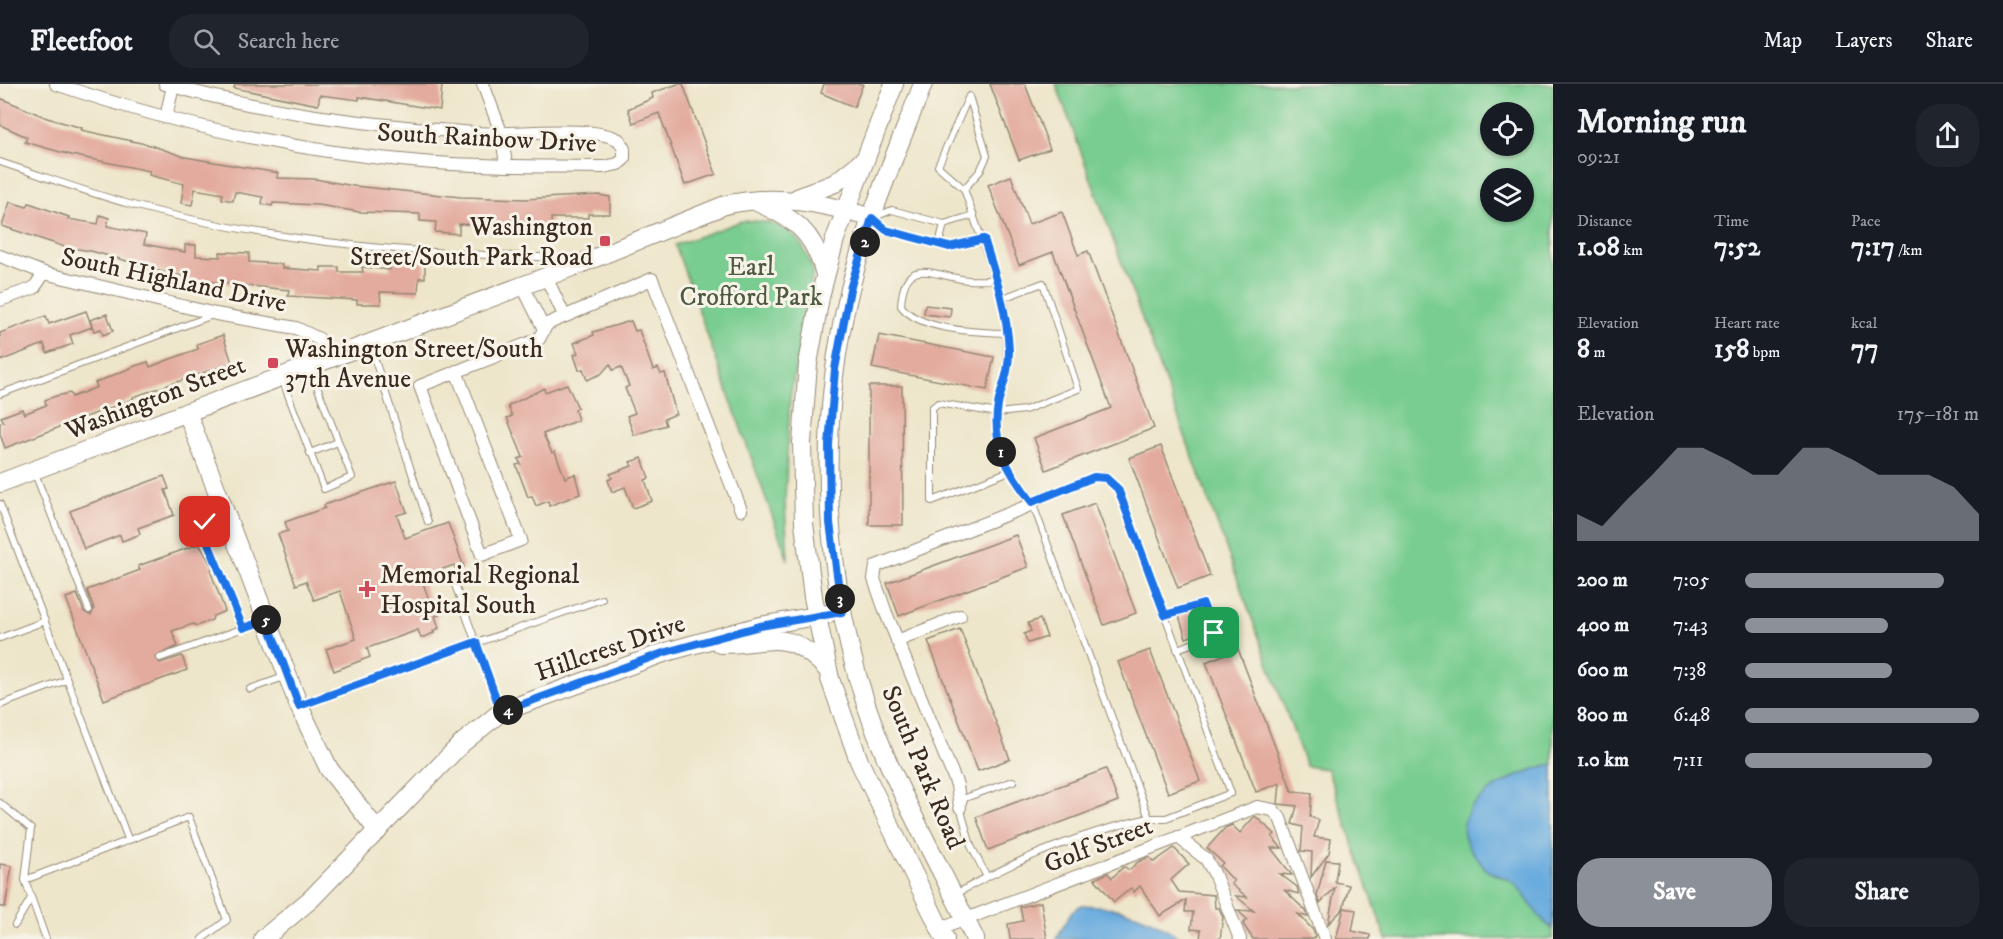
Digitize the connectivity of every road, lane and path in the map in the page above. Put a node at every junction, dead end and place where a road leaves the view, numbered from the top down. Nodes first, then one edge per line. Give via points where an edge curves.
1 (56, 84) edge
2 (483, 84) edge
3 (894, 84) edge
4 (923, 84) edge
5 (169, 85) edge
6 (166, 117) junction
7 (502, 135) junction
8 (867, 157) junction
9 (0, 162) edge
10 (506, 166) junction
11 (964, 189) junction
12 (750, 199) junction
13 (793, 199) junction
14 (847, 211) junction
15 (974, 215) junction
16 (872, 218) junction
17 (944, 224) junction
18 (984, 239) junction
19 (939, 244) junction
20 (0, 256) edge
21 (594, 258) junction
22 (45, 273) junction
23 (826, 276) junction
24 (546, 277) junction
25 (997, 279) junction
26 (522, 285) junction
27 (1003, 298) junction
28 (0, 300) edge
29 (216, 314) junction
30 (564, 315) junction
31 (544, 329) junction
32 (1007, 333) junction
33 (369, 342) junction
34 (331, 356) junction
35 (308, 365) junction
36 (456, 371) junction
37 (281, 375) junction
38 (0, 394) edge
39 (187, 412) junction
40 (998, 413) junction
41 (338, 442) junction
42 (310, 453) junction
43 (34, 470) junction
44 (1010, 471) junction
45 (0, 483) edge
46 (1033, 503) junction
47 (0, 504) edge
48 (741, 510) dead end
49 (205, 522) dead end
50 (428, 522) dead end
51 (451, 574) dead end
52 (602, 599) dead end
53 (89, 610) dead end
54 (842, 612) junction
55 (1165, 615) junction
56 (817, 616) junction
57 (960, 616) dead end
58 (267, 620) junction
59 (45, 621) junction
60 (243, 628) junction
61 (0, 638) edge
62 (897, 641) junction
63 (476, 642) junction
64 (694, 644) junction
65 (1177, 650) junction
66 (160, 658) dead end
67 (829, 670) junction
68 (287, 675) junction
69 (68, 680) junction
70 (250, 689) dead end
71 (0, 705) edge
72 (299, 706) junction
73 (501, 712) junction
74 (1013, 781) dead end
75 (0, 803) edge
76 (960, 807) junction
77 (1149, 818) junction
78 (378, 831) junction
79 (1178, 837) junction
80 (128, 839) junction
81 (987, 877) junction
82 (25, 880) junction
83 (954, 896) junction
84 (31, 898) junction
85 (965, 919) junction
86 (15, 926) dead end
87 (943, 934) edge
88 (46, 939) edge
89 (202, 939) edge
90 (263, 939) edge
91 (975, 939) edge
92 (1240, 939) edge
93 (1325, 939) edge

1 - 6 street, South Rainbow Drive
2 - 7 street
3 - 8 street, South Park Road
4 - 16 street, South Park Road
5 - 6 street, South Rainbow Drive
5 - 7 street, South Rainbow Drive via 304,114 407,128
6 - 10 street, South Rainbow Drive via 249,138 420,162
7 - 10 street
7 - 10 street, South Rainbow Drive via 596,132 619,140 624,149 624,159 604,167
8 - 13 street via 835,183
8 - 14 street, South Park Road
9 - 21 lane via 130,204 275,235 460,254
11 - 11 lane via 938,166 969,96 987,156
11 - 15 lane
12 - 13 street, Washington Street
12 - 21 street, Washington Street via 706,211
12 - 23 street via 796,222 812,240
13 - 14 street, Washington Street
14 - 16 street, Washington Street
14 - 23 street, South Park Road
15 - 17 lane
15 - 18 lane
16 - 17 lane via 892,210
16 - 19 lane via 886,230
16 - 54 street, South Park Road via 850,289 835,369 829,445 830,523
17 - 19 lane
18 - 19 lane via 949,247
18 - 25 lane
20 - 22 street, South Highland Drive
21 - 24 street, Washington Street
22 - 28 street via 34,288
22 - 29 street, South Highland Drive
23 - 56 street, South Park Road via 808,364 802,443 804,523
24 - 26 street, Washington Street
24 - 30 street
25 - 27 lane
25 - 32 lane via 968,280 916,272 902,288 901,306 919,321 970,332
26 - 31 street
26 - 33 street, Washington Street
27 - 32 lane
27 - 40 lane via 1043,283 1078,389 1025,410
29 - 34 street, South Highland Drive via 296,328 319,339
29 - 38 lane
30 - 31 street
30 - 48 street via 652,279
31 - 36 street via 539,339
32 - 40 lane via 1008,374
33 - 34 street, Washington Street
33 - 50 lane
34 - 35 street, Washington Street
35 - 37 street, Washington Street
35 - 41 lane
36 - 36 street via 521,540 482,555 420,386
37 - 39 street, Washington Street
37 - 42 lane
39 - 43 street, Washington Street
39 - 58 street
40 - 44 lane via 1001,454
40 - 44 lane via 938,403 932,408 932,501
41 - 42 lane
41 - 42 lane via 352,477 324,489
43 - 45 street, Washington Street
43 - 53 lane
44 - 46 lane
46 - 55 lane via 1094,477 1106,478 1118,489
46 - 62 street via 876,566 874,579
46 - 77 lane
47 - 59 lane
49 - 60 lane via 206,538
51 - 63 lane
52 - 63 lane
54 - 56 street, Hillcrest Drive
54 - 83 street, South Park Road via 860,684 886,758
55 - 65 lane
55 - 65 lane via 1200,603 1206,607 1214,630 1211,637
56 - 64 street, Hillcrest Drive
56 - 67 street, South Park Road
57 - 62 street
58 - 60 lane
58 - 68 street
59 - 61 lane
59 - 69 lane
60 - 66 lane
62 - 76 street via 957,785
63 - 72 lane
63 - 73 lane
64 - 67 street via 792,641 809,650
64 - 73 street, Hillcrest Drive
65 - 77 lane via 1231,793 1166,818
67 - 87 street, South Park Road via 860,761
68 - 70 lane
68 - 72 street
69 - 71 lane
69 - 80 lane
72 - 78 street via 329,769
73 - 78 street, Hillcrest Drive via 461,744
74 - 76 lane via 965,798
75 - 82 lane via 31,830
76 - 81 lane via 971,846
77 - 81 lane via 1099,829
78 - 90 street via 311,899
79 - 85 street, Golf Street
79 - 92 street via 1206,859
79 - 93 street, Golf Street via 1257,807 1273,810 1280,818
80 - 82 lane
80 - 89 lane via 189,817 227,920
81 - 83 lane
82 - 84 lane
83 - 85 street, South Park Road
84 - 86 lane
84 - 88 lane
85 - 87 street, Golf Street
85 - 91 street, South Park Road

